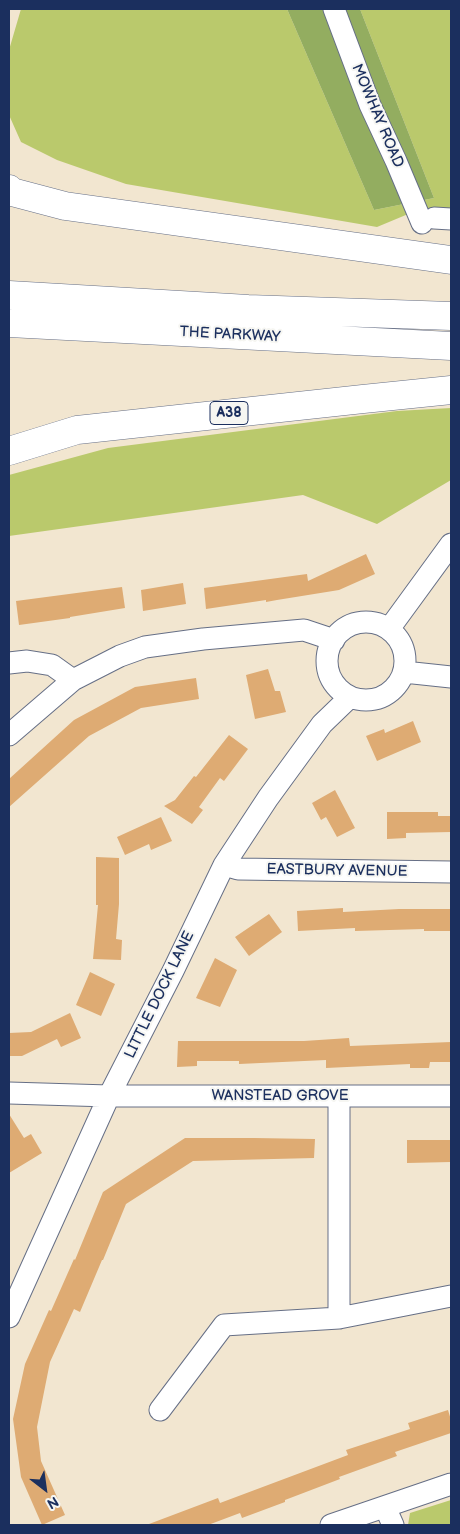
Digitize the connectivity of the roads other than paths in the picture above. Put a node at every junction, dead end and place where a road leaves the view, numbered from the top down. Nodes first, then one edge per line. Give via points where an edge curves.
1 (334, 9) edge
2 (9, 189) edge
3 (436, 220) edge
4 (451, 260) edge
5 (9, 295) edge
6 (451, 316) edge
7 (9, 323) edge
8 (451, 346) edge
9 (451, 390) edge
10 (9, 451) edge
11 (451, 544) edge
12 (389, 629) junction
13 (334, 640) junction
14 (9, 663) edge
15 (404, 672) junction
16 (451, 676) edge
17 (73, 680) junction
18 (350, 697) junction
19 (9, 735) edge
20 (224, 865) junction
21 (451, 872) edge
22 (9, 1093) edge
23 (110, 1096) junction
24 (339, 1096) junction
25 (451, 1096) edge
26 (451, 1296) edge
27 (9, 1317) edge
28 (339, 1318) junction
29 (160, 1410) dead end
30 (451, 1484) edge
31 (389, 1516) edge
32 (331, 1525) edge

1 - 3 street, MOWHAY ROAD via 370,105 396,161
2 - 4 highway via 65,206
5 - 6 highway, THE PARKWAY via 248,309
7 - 8 highway, THE PARKWAY
9 - 10 highway, A38 via 77,430
11 - 12 street
12 - 13 street via 363,622 345,628
12 - 15 street via 401,642
13 - 17 street via 304,630 145,647
13 - 18 street via 328,652 328,669 336,686
14 - 17 street via 27,661 52,665
15 - 16 street
15 - 18 street via 394,688 379,698 363,700
17 - 19 street
18 - 20 street, LITTLE DOCK LANE via 322,724
20 - 21 street, EASTBURY AVENUE via 238,869
20 - 23 street, LITTLE DOCK LANE
22 - 23 street, WANSTEAD GROVE
23 - 24 street, WANSTEAD GROVE
23 - 27 street, LITTLE DOCK LANE
24 - 25 street, WANSTEAD GROVE
24 - 28 street
26 - 28 street
28 - 29 street via 224,1325
30 - 31 street
31 - 32 street

